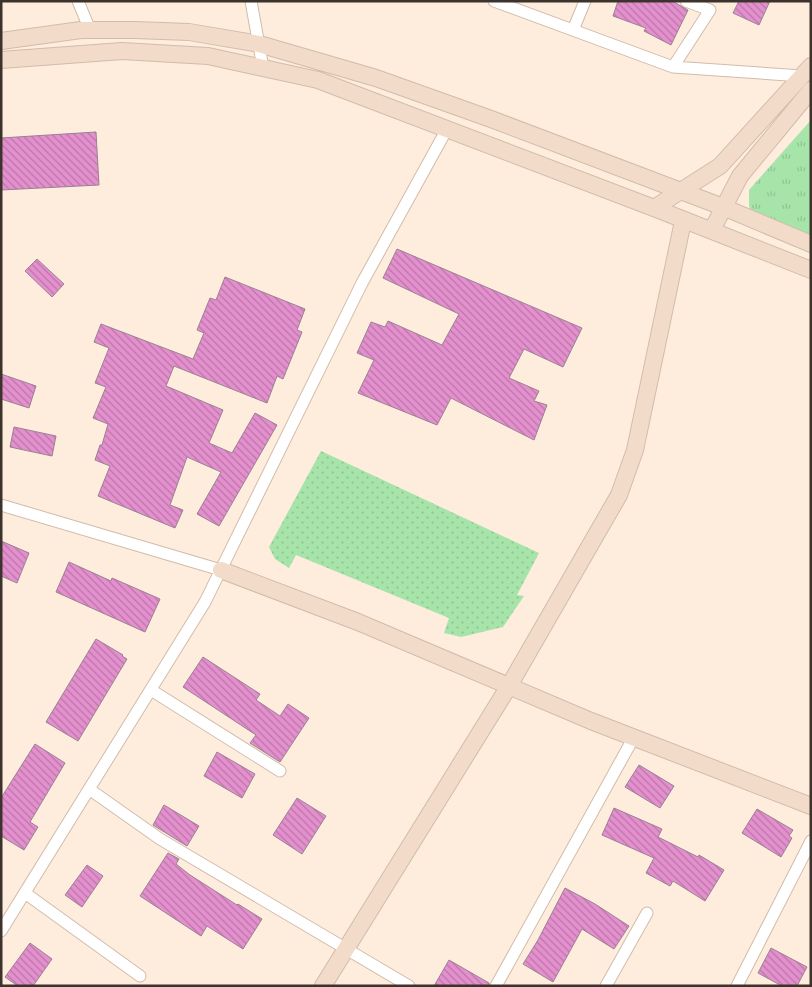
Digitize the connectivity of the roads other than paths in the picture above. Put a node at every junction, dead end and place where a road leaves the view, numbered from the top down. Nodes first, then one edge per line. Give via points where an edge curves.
1 (78, 1) edge
2 (251, 1) edge
3 (494, 1) edge
4 (585, 1) edge
5 (686, 1) edge
6 (90, 30) junction
7 (573, 30) junction
8 (1, 41) edge
9 (259, 44) junction
10 (1, 60) edge
11 (673, 67) junction
12 (263, 68) junction
13 (806, 71) edge
14 (811, 90) edge
15 (447, 129) junction
16 (681, 191) junction
17 (723, 207) junction
18 (654, 208) junction
19 (683, 221) junction
20 (712, 230) junction
21 (811, 244) edge
22 (811, 270) edge
23 (1, 505) edge
24 (221, 570) junction
25 (509, 686) junction
26 (151, 690) junction
27 (634, 737) junction
28 (280, 771) dead end
29 (89, 789) junction
30 (811, 806) edge
31 (811, 841) edge
32 (25, 893) junction
33 (647, 913) dead end
34 (1, 931) edge
35 (346, 948) junction
36 (140, 976) dead end
37 (323, 986) edge
38 (409, 986) edge
39 (496, 986) edge
40 (606, 986) edge
41 (737, 986) edge

1 - 6 street
2 - 9 street
3 - 7 street
4 - 7 street
5 - 11 street via 710,10
6 - 8 street
6 - 9 street via 189,32
7 - 11 street
9 - 12 street
9 - 16 street via 384,81
10 - 12 street via 122,51 208,56
11 - 13 street
12 - 15 street via 318,80
13 - 16 street via 720,166
14 - 17 street via 740,176
15 - 18 street
15 - 24 street via 362,283
16 - 17 street
16 - 18 street
17 - 20 street
17 - 21 street
18 - 19 street
19 - 20 street
19 - 25 street via 635,450 619,495
20 - 22 street
23 - 24 street
24 - 25 street via 358,622
24 - 26 street
25 - 27 street
25 - 35 street
26 - 28 street
26 - 29 street
27 - 30 street
27 - 39 street
29 - 32 street
29 - 35 street via 160,839
31 - 41 street
32 - 34 street
32 - 36 street
33 - 40 street
35 - 37 street
35 - 38 street

